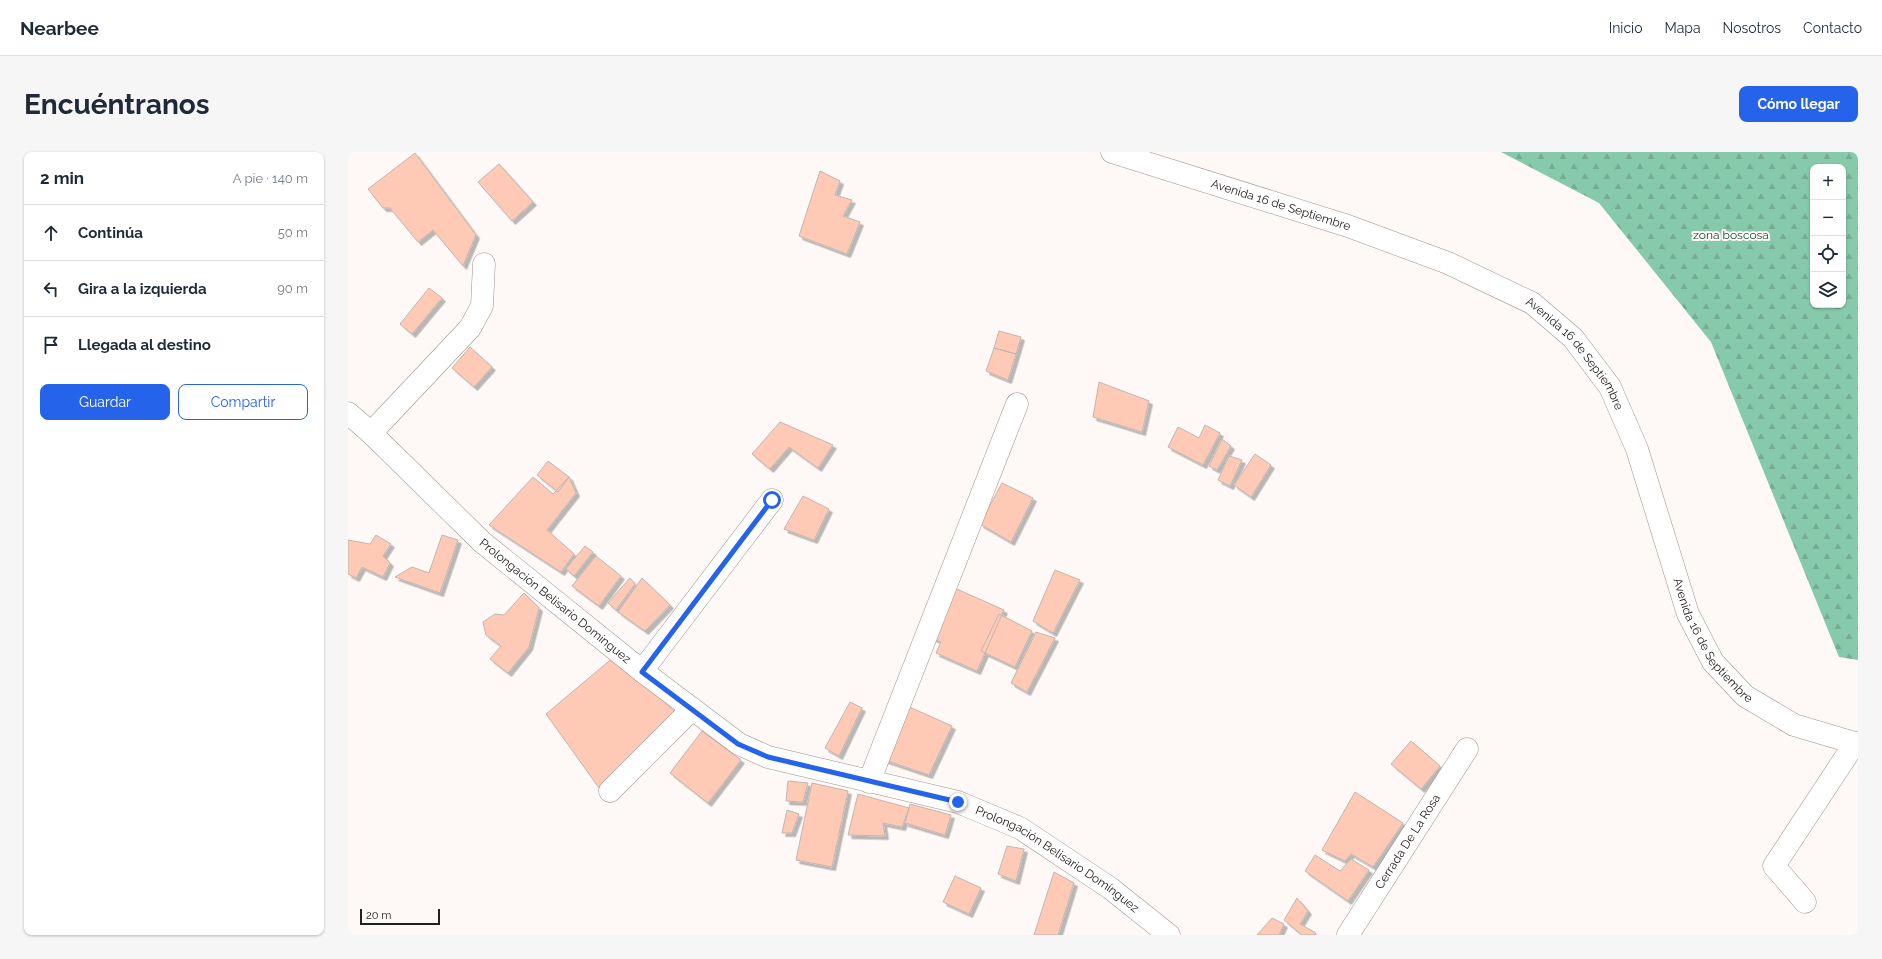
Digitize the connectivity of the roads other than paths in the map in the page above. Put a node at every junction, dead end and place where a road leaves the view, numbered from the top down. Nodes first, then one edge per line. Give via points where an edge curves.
1 (1112, 152) edge
2 (484, 264) dead end
3 (1017, 404) dead end
4 (348, 413) edge
5 (371, 433) junction
6 (772, 500) dead end
7 (642, 672) junction
8 (692, 709) junction
9 (1857, 744) edge
10 (1467, 749) dead end
11 (869, 782) junction
12 (610, 791) dead end
13 (1805, 902) dead end
14 (1169, 935) edge
15 (1348, 935) edge

1 - 9 street, Avenida 16 de Septiembre via 1348,226 1448,263 1532,303 1573,338 1610,387 1637,449 1688,614 1713,662 1745,696 1794,725
2 - 5 street via 482,306 470,328
3 - 11 street
4 - 5 street, Prolongación Belisario Domínguez
5 - 7 street, Prolongación Belisario Domínguez via 482,542
6 - 7 street
7 - 8 street, Prolongación Belisario Domínguez
8 - 11 street, Prolongación Belisario Domínguez via 738,744 768,757
8 - 12 street
9 - 13 street via 1774,866
10 - 15 street, Cerrada De La Rosa
11 - 14 street, Prolongación Belisario Domínguez via 958,802 1020,828 1110,888

